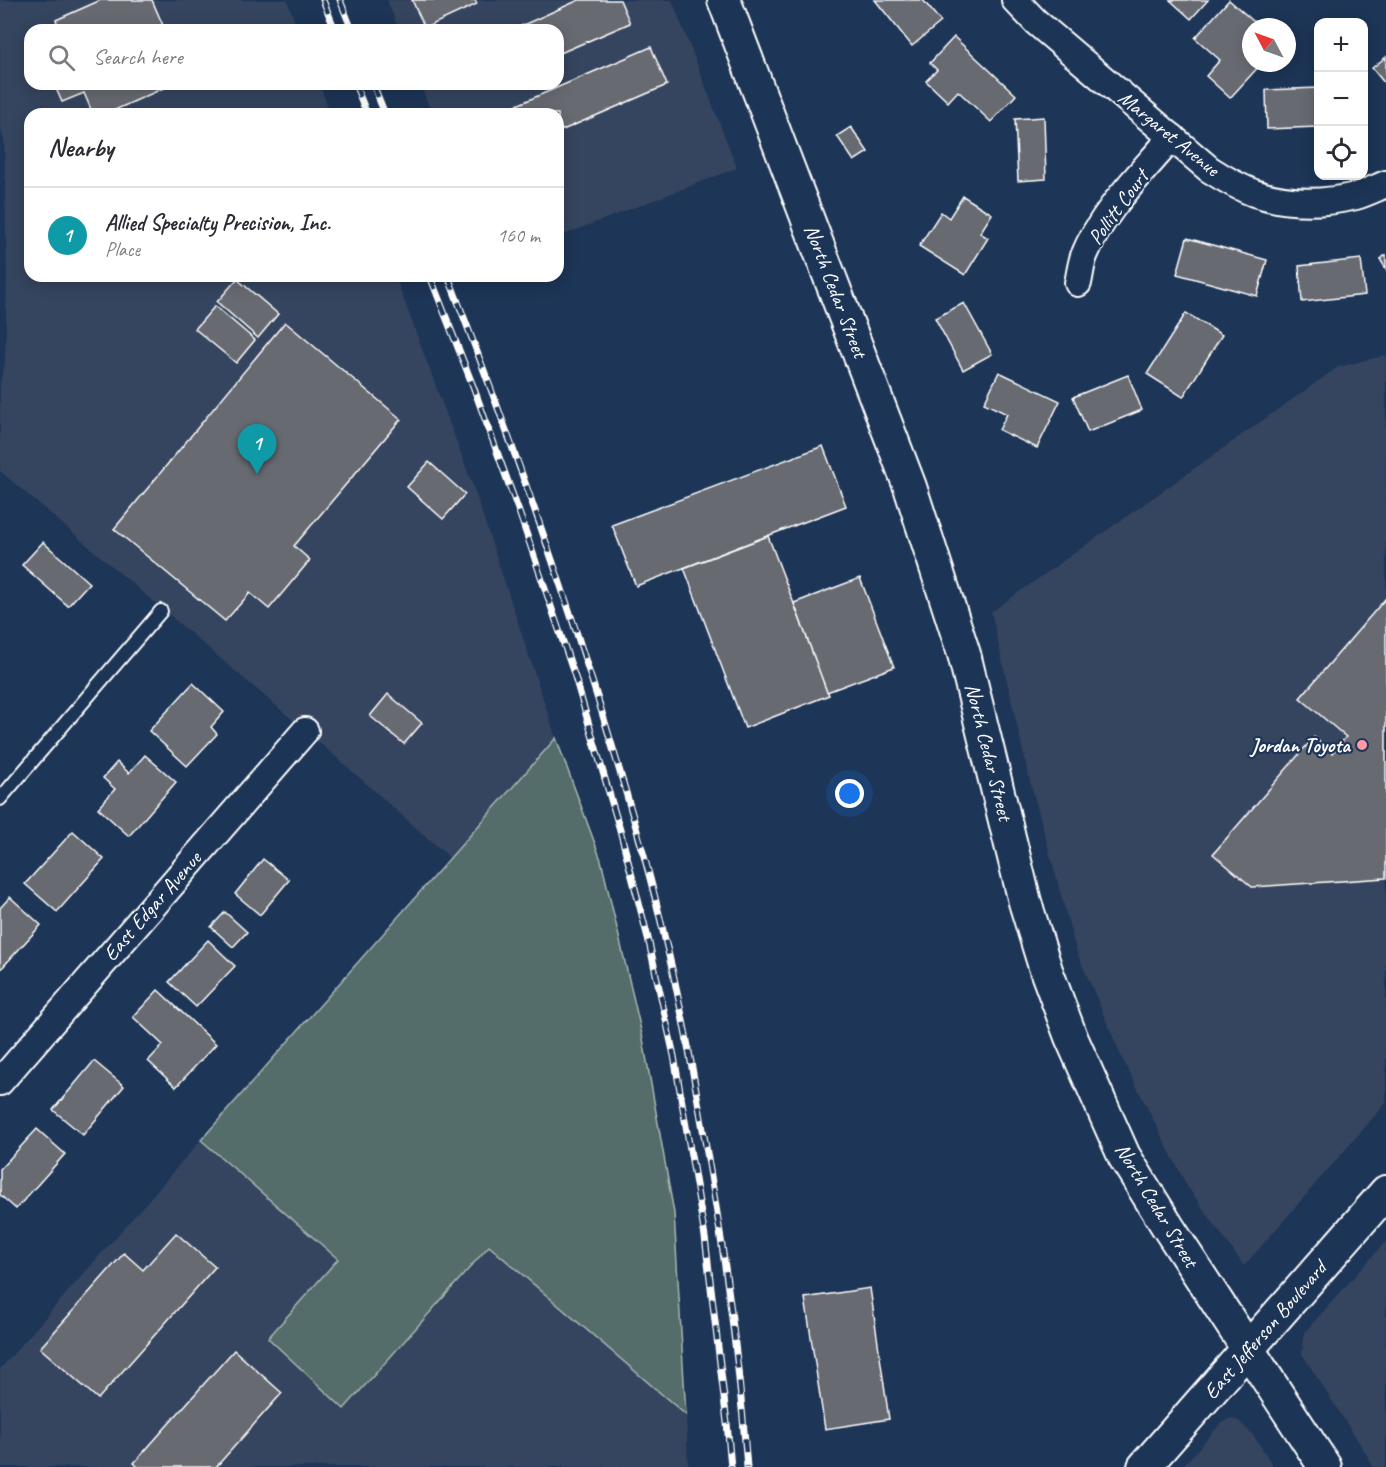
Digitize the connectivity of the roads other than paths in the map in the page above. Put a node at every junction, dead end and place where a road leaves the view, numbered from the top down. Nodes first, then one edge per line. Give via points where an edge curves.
1 (724, 0) edge
2 (1015, 0) edge
3 (1172, 137) junction
4 (1386, 184) edge
5 (1078, 283) dead end
6 (161, 611) dead end
7 (304, 731) dead end
8 (0, 799) edge
9 (0, 1082) edge
10 (1386, 1192) edge
11 (1248, 1349) junction
12 (1144, 1467) edge
13 (1325, 1467) edge

1 - 11 street, North Cedar Street via 910,487 964,654 1025,902 1071,1037 1124,1156
2 - 3 street, Margaret Avenue
3 - 4 street, Margaret Avenue via 1209,169 1255,193 1318,202 1357,196
3 - 5 street, Pollitt Court via 1095,233
6 - 8 lane
7 - 9 street, East Edgar Avenue
10 - 11 street, East Jefferson Boulevard
11 - 12 street, East Jefferson Boulevard
11 - 13 street, North Cedar Street

